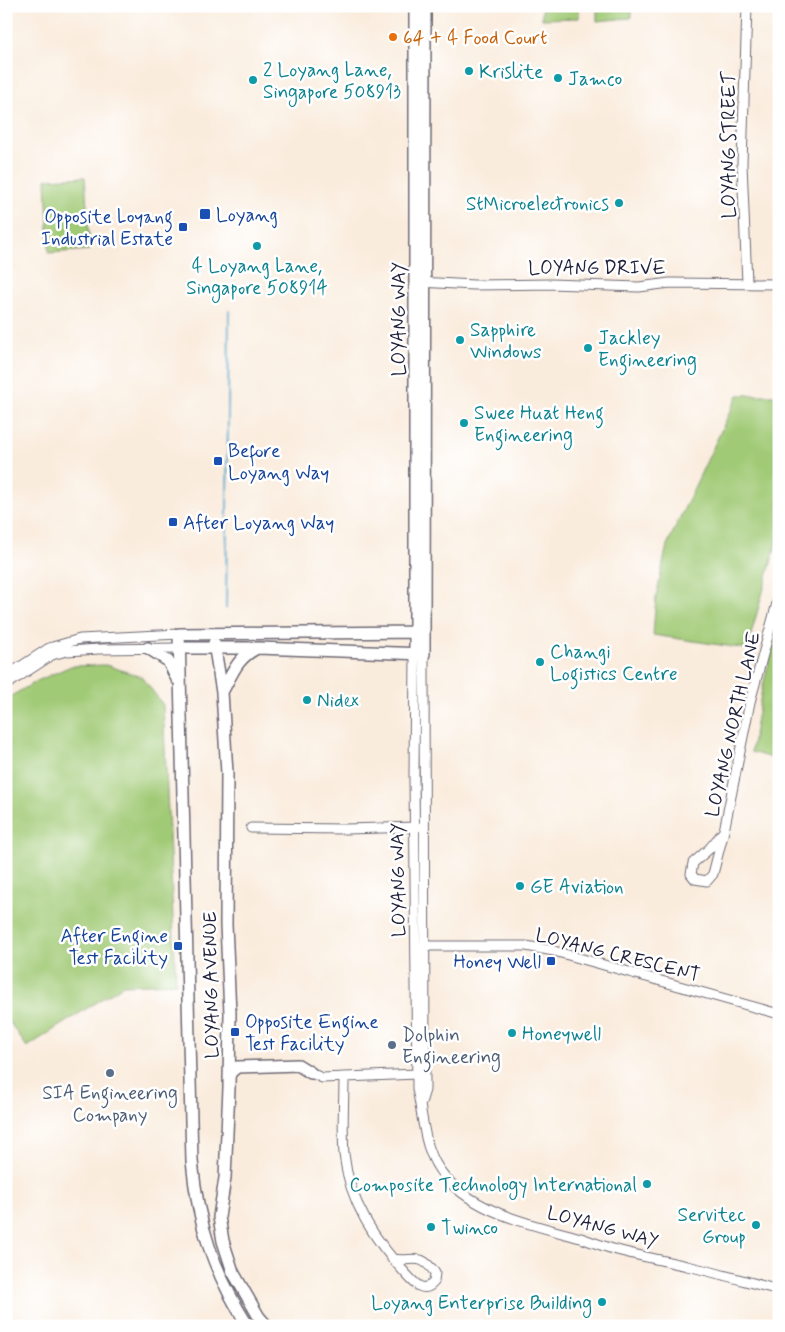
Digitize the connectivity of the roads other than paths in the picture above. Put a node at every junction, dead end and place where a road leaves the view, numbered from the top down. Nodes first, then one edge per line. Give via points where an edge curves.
1 (416, 6) edge
2 (425, 6) edge
3 (747, 6) edge
4 (420, 282) junction
5 (747, 283) junction
6 (779, 284) edge
7 (779, 596) edge
8 (213, 633) junction
9 (420, 633) junction
10 (179, 634) junction
11 (148, 648) junction
12 (179, 648) junction
13 (258, 648) junction
14 (215, 649) junction
15 (420, 654) junction
16 (6, 676) edge
17 (6, 685) edge
18 (179, 685) junction
19 (222, 692) junction
20 (424, 821) junction
21 (414, 827) junction
22 (251, 828) dead end
23 (724, 831) junction
24 (420, 946) junction
25 (779, 1014) edge
26 (424, 1065) junction
27 (311, 1072) joint
28 (417, 1074) junction
29 (229, 1077) junction
30 (344, 1077) junction
31 (425, 1085) junction
32 (420, 1105) junction
33 (392, 1259) junction
34 (779, 1290) edge
35 (248, 1326) edge
36 (267, 1326) edge

1 - 4 main road, LOYANG WAY
2 - 4 main road, LOYANG WAY
3 - 5 street, LOYANG STREET via 742,171
4 - 5 street, LOYANG DRIVE via 639,287 670,283
4 - 9 main road, LOYANG WAY
5 - 6 street, LOYANG DRIVE
7 - 23 street, LOYANG NORTH LANE via 750,702
8 - 9 main road
8 - 10 main road
8 - 14 main road, LOYANG AVENUE
9 - 15 main road, LOYANG WAY
10 - 12 main road, LOYANG AVENUE
10 - 16 street via 80,639 49,648
11 - 12 street
11 - 17 street via 67,651 52,655
11 - 18 main road via 168,661
12 - 14 main road
12 - 18 main road, LOYANG AVENUE
13 - 14 main road
13 - 15 main road
13 - 19 main road via 237,663
14 - 19 main road, LOYANG AVENUE
15 - 20 street, LOYANG WAY
15 - 21 street, LOYANG WAY
18 - 35 main road, LOYANG AVENUE via 194,1187 209,1250 228,1293
19 - 29 main road, LOYANG AVENUE via 227,773
20 - 21 street
20 - 24 street, LOYANG WAY
21 - 22 street
21 - 24 street, LOYANG WAY
23 - 23 street, LOYANG NORTH LANE via 713,874 707,881 695,879 691,874 693,863
24 - 25 street, LOYANG CRESCENT via 526,946 554,951
24 - 26 street, LOYANG WAY
24 - 28 street, LOYANG WAY
26 - 28 street
26 - 31 street, LOYANG WAY
27 - 29 main road via 298,1065 238,1067
27 - 30 street via 322,1078
28 - 30 street
28 - 31 street
28 - 32 street, LOYANG WAY
29 - 36 main road, LOYANG AVENUE via 225,1178 219,1218 234,1272
30 - 33 street via 344,1153 354,1193 365,1221
31 - 32 street, LOYANG WAY
32 - 34 street, LOYANG WAY via 428,1148 436,1165 445,1178 468,1198 538,1226 614,1249
33 - 33 street via 423,1260 435,1273 434,1282 427,1288 420,1287

